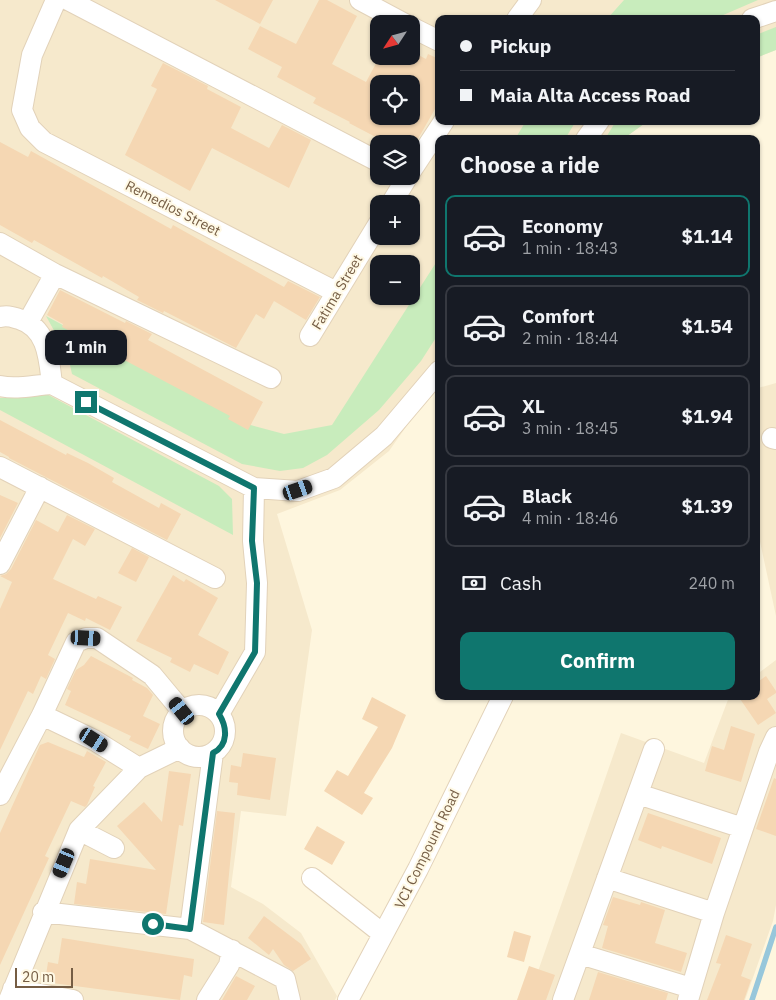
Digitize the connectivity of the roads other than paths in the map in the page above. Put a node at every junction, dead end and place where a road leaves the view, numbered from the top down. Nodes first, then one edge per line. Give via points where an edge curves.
1 (56, 0) edge
2 (68, 0) edge
3 (360, 0) edge
4 (531, 0) edge
5 (776, 11) edge
6 (388, 15) edge
7 (520, 15) edge
8 (760, 16) edge
9 (420, 32) edge
10 (435, 39) edge
11 (441, 125) edge
12 (370, 157) edge
13 (420, 157) edge
14 (370, 237) edge
15 (0, 243) edge
16 (54, 274) junction
17 (336, 292) junction
18 (33, 314) junction
19 (0, 317) edge
20 (310, 336) dead end
21 (435, 375) edge
22 (271, 378) dead end
23 (52, 384) junction
24 (0, 386) edge
25 (0, 466) edge
26 (40, 487) junction
27 (254, 488) junction
28 (0, 564) edge
29 (215, 578) dead end
30 (501, 700) edge
31 (182, 711) junction
32 (219, 714) junction
33 (42, 715) junction
34 (774, 747) edge
35 (180, 748) junction
36 (654, 749) dead end
37 (213, 753) junction
38 (139, 768) junction
39 (638, 794) junction
40 (0, 795) edge
41 (743, 828) junction
42 (78, 830) junction
43 (114, 848) dead end
44 (312, 878) dead end
45 (607, 878) junction
46 (44, 912) junction
47 (714, 913) junction
48 (190, 929) junction
49 (383, 934) junction
50 (232, 950) junction
51 (580, 954) junction
52 (690, 994) edge
53 (11, 995) edge
54 (73, 1000) edge
55 (207, 1000) edge
56 (290, 1000) edge
57 (348, 1000) edge
58 (563, 1000) edge

1 - 17 street, Remedios Street via 32,55 22,110 30,128 44,142
2 - 12 street
3 - 6 street
4 - 7 street
5 - 8 street
9 - 10 street
11 - 13 street
14 - 17 street, Fatima Street
15 - 16 street
16 - 18 street
16 - 22 street
17 - 20 street, Fatima Street
18 - 19 street
18 - 23 street via 48,355
21 - 27 street via 384,436 334,478 298,490
23 - 24 street via 12,389
23 - 27 street
25 - 26 street
26 - 28 street
26 - 29 street
27 - 32 street via 255,652
30 - 49 street, VCI Compound Road
31 - 32 street via 201,705 211,707
31 - 33 street via 152,674 97,638 86,638 76,642
31 - 35 street via 173,729
32 - 37 street via 226,733 223,743
33 - 38 street via 94,740
33 - 40 street
34 - 41 street
35 - 37 street via 198,758
35 - 38 street
36 - 39 street
37 - 48 street
38 - 42 street
39 - 41 street
39 - 45 street
41 - 47 street
42 - 43 street
42 - 46 street
44 - 49 street
45 - 47 street
45 - 51 street
46 - 48 street
46 - 53 street
47 - 52 street
48 - 50 street
49 - 57 street, VCI Compound Road
50 - 55 street via 229,966
50 - 56 street via 285,979
51 - 52 street
51 - 58 street
53 - 54 street

